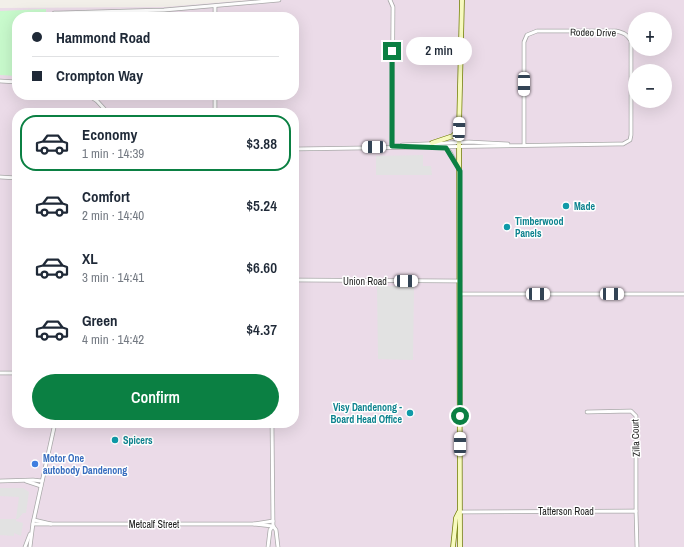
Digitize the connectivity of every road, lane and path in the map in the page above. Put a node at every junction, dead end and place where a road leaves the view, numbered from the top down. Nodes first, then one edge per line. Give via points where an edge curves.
1 (279, 0) edge
2 (390, 0) edge
3 (462, 0) edge
4 (215, 6) junction
5 (94, 12) edge
6 (215, 12) edge
7 (0, 81) edge
8 (12, 82) edge
9 (96, 100) edge
10 (103, 108) edge
11 (459, 129) junction
12 (432, 143) junction
13 (524, 144) junction
14 (460, 145) junction
15 (392, 146) junction
16 (397, 146) junction
17 (446, 148) junction
18 (299, 149) edge
19 (460, 171) junction
20 (0, 177) edge
21 (12, 178) edge
22 (299, 280) edge
23 (460, 281) junction
24 (460, 294) junction
25 (684, 294) edge
26 (0, 373) edge
27 (12, 374) edge
28 (587, 412) dead end
29 (54, 428) edge
30 (272, 428) edge
31 (0, 481) edge
32 (24, 481) junction
33 (42, 482) junction
34 (41, 486) junction
35 (636, 511) junction
36 (459, 512) junction
37 (34, 520) junction
38 (273, 521) junction
39 (254, 524) junction
40 (55, 525) junction
41 (32, 526) junction
42 (273, 526) junction
43 (25, 547) edge
44 (30, 547) edge
45 (268, 547) edge
46 (278, 547) edge
47 (453, 547) edge
48 (460, 547) edge
49 (637, 547) edge

1 - 4 street
2 - 15 street via 393,7
3 - 11 main road
4 - 5 street
4 - 6 street
7 - 8 street
9 - 10 street
11 - 12 main road via 453,136
11 - 14 main road
12 - 14 street
12 - 16 street
13 - 13 street, Rodeo Drive via 623,144 630,140 632,45 629,36 616,32 537,31 527,36 524,42
13 - 14 street, Rodeo Drive
14 - 17 street
14 - 19 main road
15 - 16 street
15 - 18 street
16 - 17 street
17 - 19 street
19 - 23 main road
20 - 21 street
22 - 23 street, Union Road
23 - 24 main road
24 - 25 street
24 - 36 main road
26 - 27 street
28 - 35 street, Zilla Court via 631,411 636,416
29 - 33 street
30 - 38 street
31 - 32 street
32 - 33 street
32 - 34 street
33 - 34 street
34 - 37 street
35 - 36 street, Tatterson Road
35 - 49 street
36 - 47 main road
36 - 48 main road
37 - 40 street, Metcalf Street
37 - 41 street
38 - 39 street, Metcalf Street
38 - 42 street
39 - 40 street, Metcalf Street
39 - 42 street, Metcalf Street
40 - 41 street, Metcalf Street
41 - 43 street
41 - 44 street
42 - 45 street
42 - 46 street

